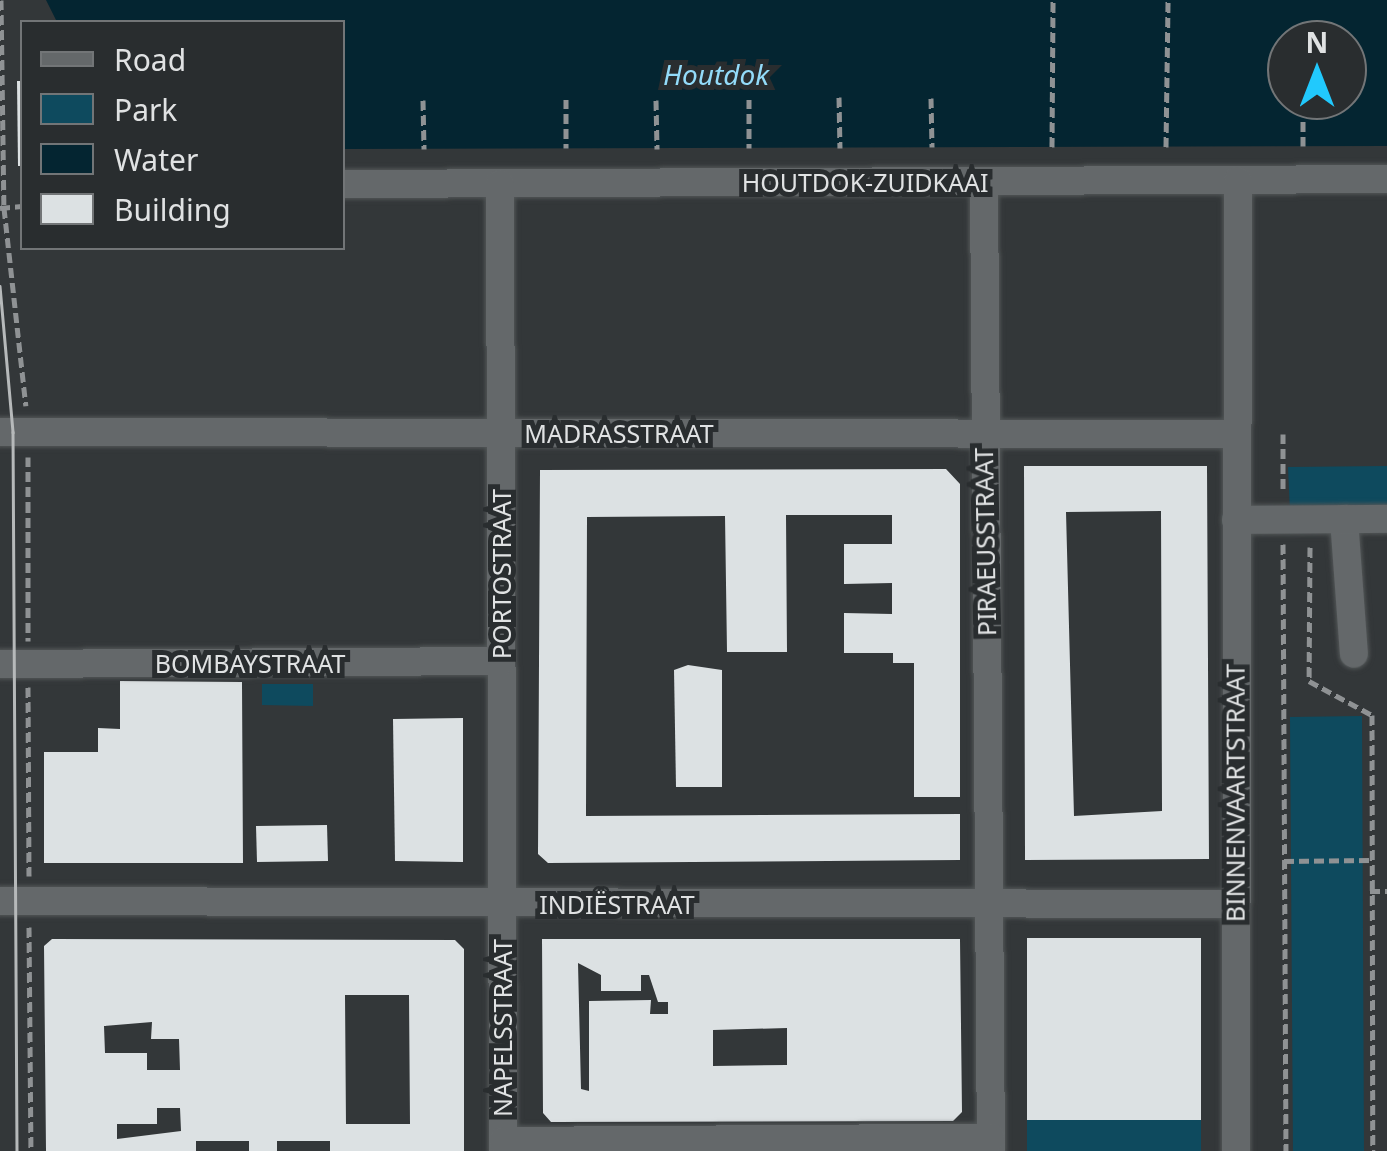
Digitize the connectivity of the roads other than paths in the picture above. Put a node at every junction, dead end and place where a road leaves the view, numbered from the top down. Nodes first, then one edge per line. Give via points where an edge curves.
1 (1387, 179) edge
2 (984, 181) junction
3 (1238, 181) junction
4 (345, 184) edge
5 (500, 184) junction
6 (1, 432) edge
7 (501, 433) junction
8 (984, 434) junction
9 (1237, 434) junction
10 (1387, 518) edge
11 (1344, 519) junction
12 (1236, 520) junction
13 (1354, 654) dead end
14 (501, 661) junction
15 (0, 664) edge
16 (0, 901) edge
17 (502, 904) junction
18 (990, 904) junction
19 (1234, 904) junction
20 (991, 1144) edge
21 (502, 1146) edge
22 (1236, 1151) edge

1 - 3 street, HOUTDOK-ZUIDKAAI
2 - 3 street, HOUTDOK-ZUIDKAAI
2 - 5 street, HOUTDOK-ZUIDKAAI
2 - 8 street, PIRAEUSSTRAAT
3 - 9 street, BINNENVAARTSTRAAT
4 - 5 street, HOUTDOK-ZUIDKAAI
5 - 7 street, PORTOSTRAAT
6 - 7 street, MADRASSTRAAT
7 - 8 street, MADRASSTRAAT
7 - 14 street, PORTOSTRAAT
8 - 9 street, MADRASSTRAAT
8 - 18 street, PIRAEUSSTRAAT
9 - 12 street, BINNENVAARTSTRAAT
10 - 11 street
11 - 12 street
11 - 13 street
12 - 19 street, BINNENVAARTSTRAAT
14 - 15 street, BOMBAYSTRAAT
14 - 17 street, PORTOSTRAAT
16 - 17 street, INDIËSTRAAT
17 - 18 street, INDIËSTRAAT
17 - 21 street, NAPELSSTRAAT
18 - 19 street, INDIËSTRAAT
18 - 20 street, PIRAEUSSTRAAT
19 - 22 street, BINNENVAARTSTRAAT
20 - 21 street

